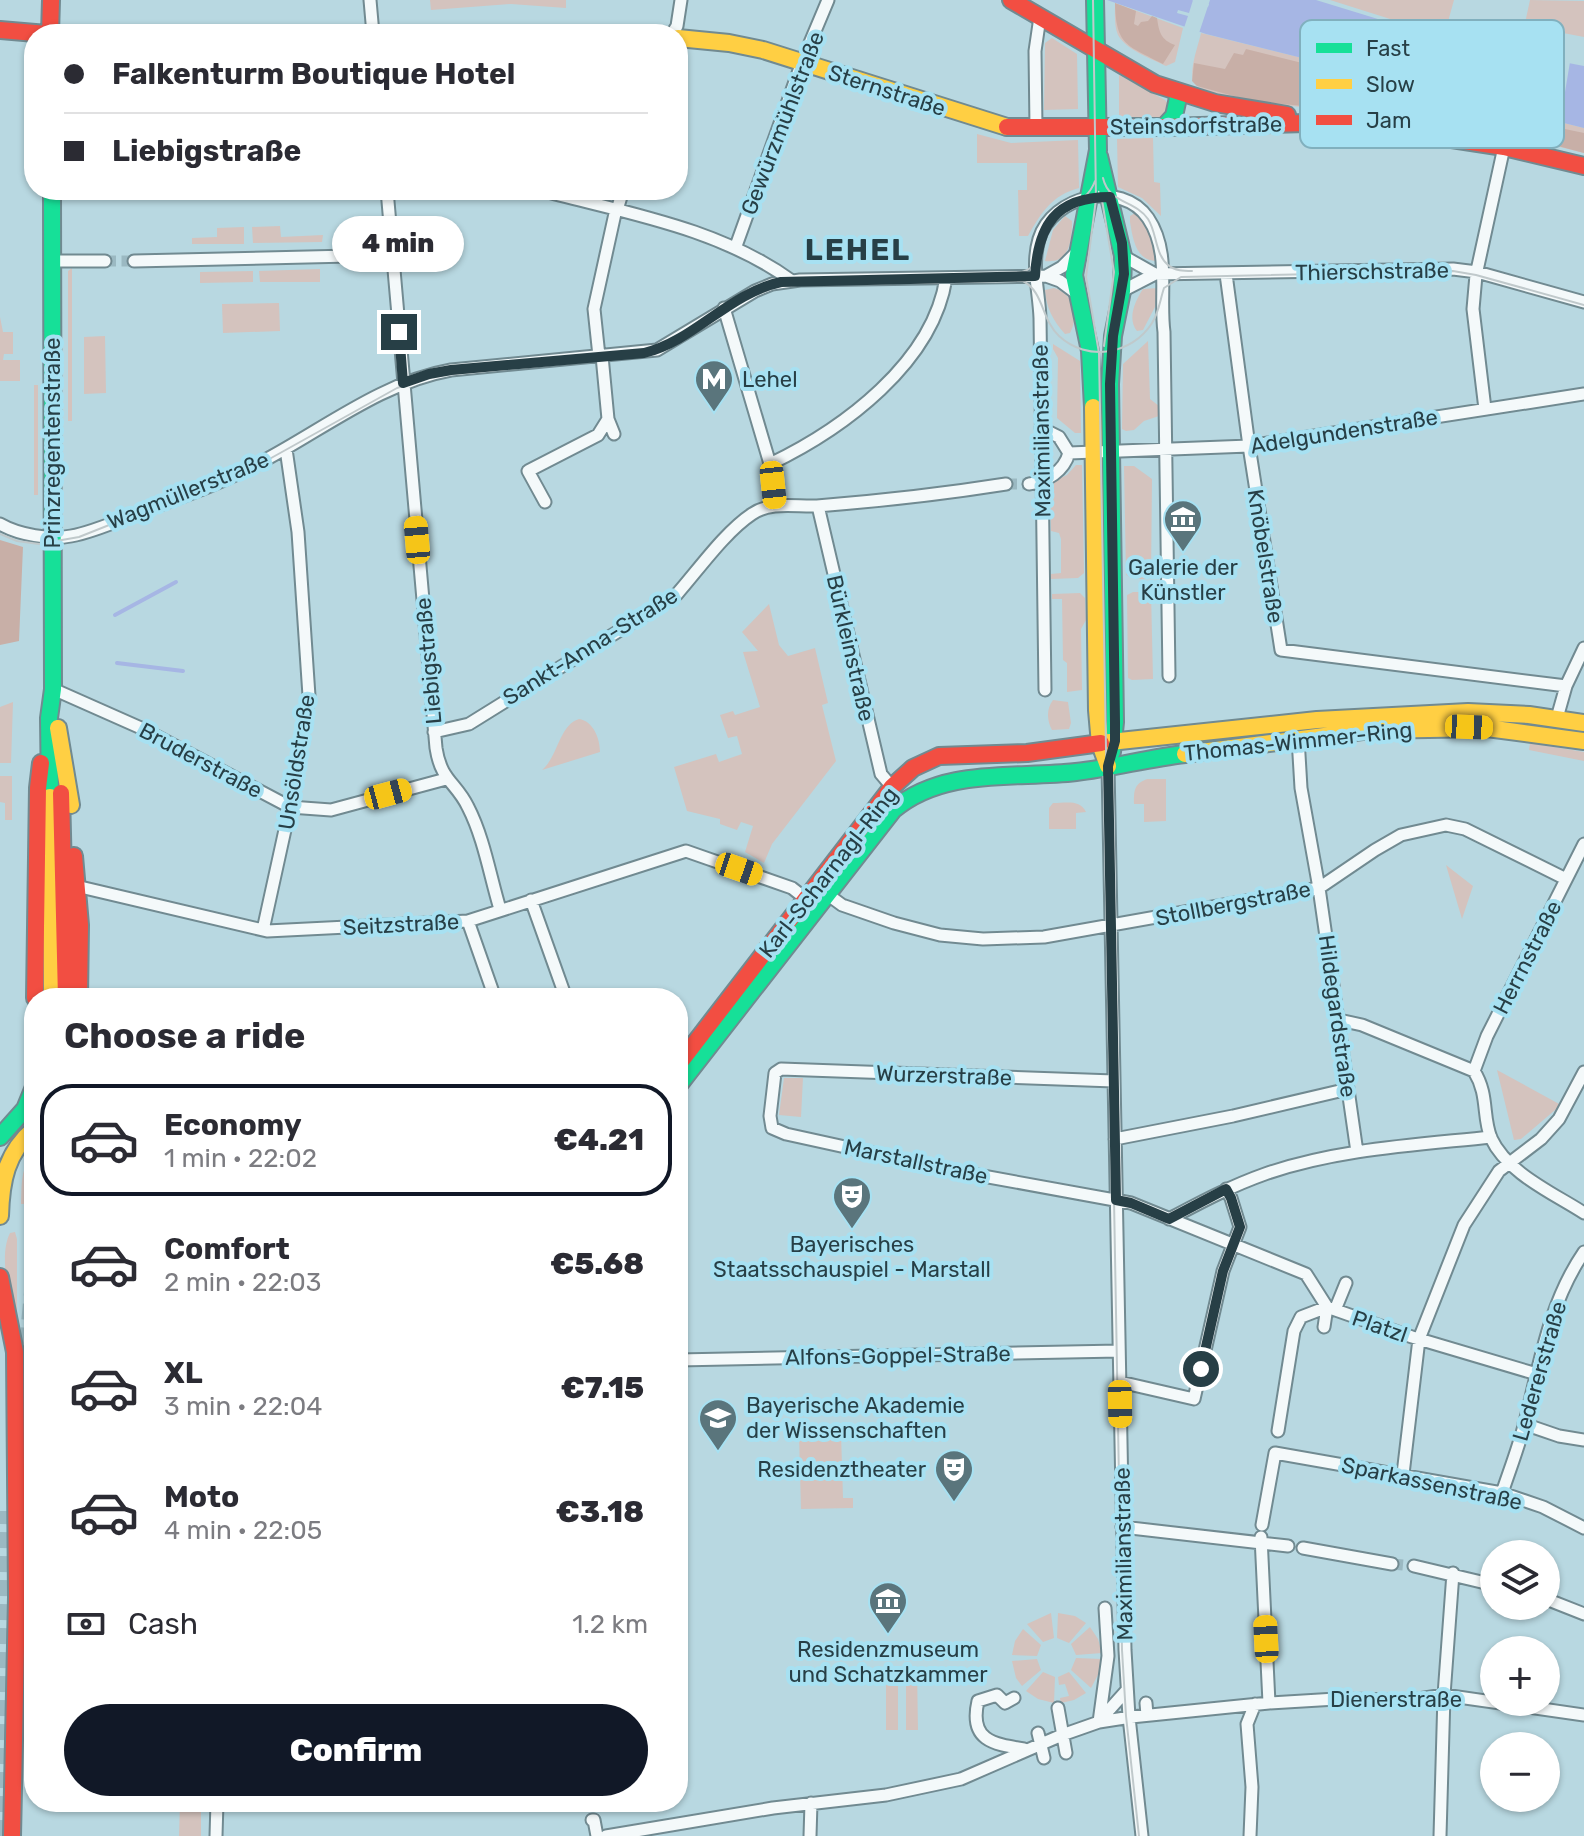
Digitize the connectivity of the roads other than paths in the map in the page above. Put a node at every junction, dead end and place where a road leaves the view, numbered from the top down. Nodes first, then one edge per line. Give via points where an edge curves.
1 (51, 0) edge
2 (370, 0) edge
3 (681, 0) edge
4 (828, 0) edge
5 (1011, 0) edge
6 (1095, 0) edge
7 (1040, 17) junction
8 (49, 24) edge
9 (372, 24) edge
10 (677, 24) edge
11 (0, 30) edge
12 (24, 32) edge
13 (688, 39) edge
14 (1095, 48) junction
15 (802, 62) junction
16 (1179, 93) junction
17 (1300, 116) edge
18 (1300, 123) edge
19 (1097, 127) junction
20 (1164, 127) junction
21 (1036, 128) junction
22 (1504, 148) edge
23 (1508, 148) edge
24 (1098, 150) junction
25 (1584, 166) edge
26 (1110, 197) junction
27 (1087, 198) junction
28 (52, 200) edge
29 (388, 200) edge
30 (578, 200) edge
31 (620, 200) edge
32 (616, 210) junction
33 (736, 246) junction
34 (1077, 252) junction
35 (393, 255) junction
36 (1123, 256) junction
37 (53, 261) junction
38 (105, 261) tunnel mouth
39 (134, 261) tunnel mouth
40 (1477, 272) junction
41 (1159, 274) junction
42 (1226, 274) junction
43 (1041, 276) junction
44 (946, 278) junction
45 (792, 281) junction
46 (1122, 291) junction
47 (1076, 293) junction
48 (1584, 302) edge
49 (724, 308) junction
50 (1090, 353) junction
51 (1112, 354) junction
52 (601, 356) junction
53 (403, 383) junction
54 (1584, 394) edge
55 (1485, 409) junction
56 (608, 419) junction
57 (1041, 428) junction
58 (614, 434) dead end
59 (1249, 446) junction
60 (286, 449) junction
61 (1165, 450) junction
62 (1102, 452) junction
63 (1069, 453) junction
64 (770, 464) junction
65 (1042, 481) junction
66 (1006, 484) tunnel mouth
67 (1029, 484) tunnel mouth
68 (545, 502) dead end
69 (775, 505) junction
70 (818, 506) junction
71 (0, 524) edge
72 (52, 536) junction
73 (1584, 648) edge
74 (1169, 676) dead end
75 (1566, 686) junction
76 (1045, 690) dead end
77 (53, 692) junction
78 (1557, 718) junction
79 (53, 723) junction
80 (1584, 723) edge
81 (1226, 729) junction
82 (434, 732) junction
83 (1298, 738) junction
84 (1584, 741) edge
85 (1108, 743) junction
86 (1221, 750) junction
87 (922, 762) junction
88 (1108, 766) junction
89 (446, 779) junction
90 (935, 786) junction
91 (892, 787) junction
92 (290, 807) junction
93 (1584, 844) edge
94 (1566, 879) junction
95 (76, 886) junction
96 (1319, 888) junction
97 (827, 894) junction
98 (806, 899) junction
99 (531, 900) junction
100 (500, 909) junction
101 (468, 921) junction
102 (1111, 924) junction
103 (263, 930) junction
104 (35, 988) edge
105 (52, 988) edge
106 (66, 988) edge
107 (79, 988) edge
108 (491, 988) edge
109 (562, 988) edge
110 (1339, 1020) junction
111 (688, 1052) edge
112 (1474, 1071) junction
113 (1584, 1072) edge
114 (688, 1073) edge
115 (775, 1073) joint
116 (1114, 1081) junction
117 (1348, 1089) junction
118 (24, 1109) edge
119 (24, 1116) edge
120 (14, 1121) junction
121 (0, 1137) edge
122 (1491, 1137) junction
123 (24, 1138) edge
124 (1115, 1139) junction
125 (1357, 1152) junction
126 (1510, 1162) junction
127 (1226, 1189) junction
128 (1116, 1200) junction
129 (1584, 1213) edge
130 (0, 1216) edge
131 (1169, 1219) junction
132 (1233, 1243) junction
133 (1584, 1252) edge
134 (0, 1277) edge
135 (1346, 1283) dead end
136 (1335, 1310) junction
137 (0, 1325) edge
138 (1324, 1327) dead end
139 (1337, 1327) dead end
140 (1419, 1339) junction
141 (1119, 1351) junction
142 (688, 1360) edge
143 (1530, 1372) dead end
144 (1120, 1382) junction
145 (1524, 1424) junction
146 (1278, 1431) dead end
147 (1584, 1440) edge
148 (1403, 1474) junction
149 (1502, 1493) junction
150 (5, 1511) dead end
151 (1122, 1527) junction
152 (1584, 1528) edge
153 (1261, 1535) junction
154 (1288, 1546) dead end
155 (1303, 1548) dead end
156 (1392, 1564) tunnel mouth
157 (1414, 1566) tunnel mouth
158 (1453, 1573) junction
159 (1480, 1581) edge
160 (8, 1598) edge
161 (1560, 1605) edge
162 (1105, 1608) dead end
163 (1584, 1614) edge
164 (1127, 1690) junction
165 (1092, 1693) dead end
166 (1444, 1695) junction
167 (1014, 1698) dead end
168 (1269, 1703) junction
169 (1253, 1705) junction
170 (1106, 1706) junction
171 (1058, 1708) dead end
172 (1584, 1715) edge
173 (1127, 1718) junction
174 (1099, 1722) junction
175 (1061, 1731) junction
176 (1038, 1738) junction
177 (1026, 1750) junction
178 (1066, 1753) dead end
179 (1044, 1758) dead end
180 (901, 1776) dead end
181 (803, 1791) dead end
182 (902, 1791) junction
183 (886, 1795) junction
184 (809, 1804) junction
185 (897, 1805) dead end
186 (773, 1808) junction
187 (217, 1812) edge
188 (592, 1820) dead end
189 (697, 1820) junction
190 (773, 1823) dead end
191 (12, 1836) edge
192 (216, 1836) edge
193 (597, 1836) edge
194 (606, 1836) edge
195 (697, 1836) edge
196 (810, 1836) edge
197 (1142, 1836) edge
198 (1250, 1836) edge
199 (1440, 1836) edge

1 - 8 main road
2 - 9 street
3 - 10 street
4 - 15 street, Gewürzmühlstraße
5 - 7 main road, Steinsdorfstraße
6 - 14 main road, Maximilianstraße
7 - 14 main road, Steinsdorfstraße
7 - 21 street
11 - 12 main road
13 - 15 main road, Sternstraße via 729,43
14 - 16 main road, Steinsdorfstraße
14 - 19 main road, Maximilianstraße
15 - 21 main road, Sternstraße via 991,124
15 - 33 street, Gewürzmühlstraße
16 - 17 main road, Steinsdorfstraße
16 - 20 main road via 1174,116
18 - 20 main road, Steinsdorfstraße
19 - 20 main road, Steinsdorfstraße
19 - 21 main road, Sternstraße
19 - 24 main road, Maximilianstraße
22 - 40 street
23 - 25 main road, Steinsdorfstraße
24 - 26 main road, Maximilianstraße
24 - 27 main road, Maximilianstraße
26 - 27 street, Maximilianstraße
26 - 36 main road, Maximilianstraße
26 - 41 street, Maximilianstraße via 1129,201 1148,217 1158,243
27 - 34 main road, Maximilianstraße
27 - 43 street, Maximilianstraße via 1060,210 1046,224 1039,241
28 - 37 main road, Prinzregentenstraße
29 - 35 street, Liebigstraße
30 - 32 street
31 - 32 street
32 - 33 street
32 - 52 street via 594,309
33 - 45 street
34 - 43 street via 1062,267
34 - 47 main road, Maximilianstraße
35 - 39 street
35 - 53 street, Liebigstraße
36 - 41 street, Thierschstraße
36 - 46 main road, Maximilianstraße
37 - 38 street
37 - 72 main road, Prinzregentenstraße
40 - 42 street, Thierschstraße
40 - 48 street, Thierschstraße
40 - 55 street via 1473,309
41 - 42 street, Thierschstraße
41 - 46 street, Thierschstraße
41 - 61 street, Maximilianstraße
42 - 59 street, Knöbelstraße
43 - 44 street
43 - 47 street
43 - 57 street, Maximilianstraße
44 - 45 street
44 - 64 street via 921,343 882,389
45 - 49 street, Wagmüllerstraße via 763,287
46 - 51 main road, Maximilianstraße
47 - 50 main road, Maximilianstraße
49 - 52 street, Wagmüllerstraße via 657,350
49 - 64 street
50 - 51 street
50 - 62 main road, Maximilianstraße
51 - 62 main road, Maximilianstraße
52 - 53 street, Wagmüllerstraße via 451,370
52 - 56 street
53 - 60 street, Wagmüllerstraße
53 - 82 street, Liebigstraße
54 - 55 street, Adelgundenstraße
55 - 59 street, Adelgundenstraße
56 - 58 street
56 - 68 street via 598,435 528,471
57 - 63 street via 1057,435
57 - 65 street, Maximilianstraße
59 - 61 street, Adelgundenstraße
59 - 75 street, Knöbelstraße via 1281,650
60 - 72 street, Wagmüllerstraße via 171,501 79,534
60 - 92 street, Unsöldstraße via 298,532 309,696
61 - 62 street, Adelgundenstraße
61 - 74 street, Maximilianstraße
62 - 63 street
62 - 85 main road, Maximilianstraße
63 - 65 street via 1061,468
64 - 69 street
65 - 67 street
65 - 76 street, Maximilianstraße
66 - 70 street, Sankt-Anna-Straße
69 - 70 street, Sankt-Anna-Straße
69 - 82 street, Sankt-Anna-Straße via 740,523 667,601 469,724
70 - 91 street, Bürkleinstraße via 876,756
71 - 72 street, Wagmüllerstraße
72 - 77 main road, Prinzregentenstraße
73 - 75 street
75 - 78 street
77 - 79 main road, Prinzregentenstraße
77 - 92 street, Bruderstraße via 141,728
78 - 80 main road, Thomas-Wimmer-Ring
78 - 81 main road, Thomas-Wimmer-Ring via 1421,713
79 - 95 main road via 71,798
79 - 104 main road via 38,788
79 - 105 main road, Prinzregentenstraße
79 - 106 main road, Prinzregentenstraße via 64,862
81 - 85 main road, Thomas-Wimmer-Ring
81 - 86 main road via 1230,737
82 - 89 street, Liebigstraße
83 - 84 main road, Thomas-Wimmer-Ring via 1451,727
83 - 86 main road, Thomas-Wimmer-Ring
83 - 96 street, Hildegardstraße
85 - 87 main road, Karl-Scharnagl-Ring via 1027,753 956,754
85 - 88 main road, Maximilianstraße
86 - 88 main road, Thomas-Wimmer-Ring
87 - 90 main road via 923,775
87 - 91 main road, Karl-Scharnagl-Ring
88 - 90 main road, Karl-Scharnagl-Ring
88 - 102 street, Maximilianstraße
89 - 92 street, Bruderstraße via 331,810
89 - 100 street, Liebigstraße via 473,817
90 - 97 main road, Karl-Scharnagl-Ring via 893,810
91 - 98 main road, Karl-Scharnagl-Ring
92 - 103 street, Unsöldstraße
93 - 94 street, Herrnstraße
94 - 96 street, Stollbergstraße via 1465,829 1446,825 1401,835
94 - 112 street, Herrnstraße
95 - 103 street, Seitzstraße
95 - 107 main road
96 - 102 street, Stollbergstraße
96 - 110 street, Hildegardstraße
97 - 102 street, Stollbergstraße via 842,905 894,923 963,938 1044,937
97 - 114 main road, Karl-Scharnagl-Ring
98 - 99 street, Seitzstraße via 792,888 686,851
98 - 111 main road, Karl-Scharnagl-Ring
99 - 100 street, Seitzstraße
99 - 109 street
100 - 101 street, Seitzstraße
101 - 103 street, Seitzstraße
101 - 108 street
102 - 116 street, Maximilianstraße
110 - 112 street
110 - 117 street, Hildegardstraße
112 - 122 street via 1483,1085
113 - 126 street via 1559,1119
115 - 116 street, Wurzerstraße via 781,1069
115 - 128 street, Marstallstraße via 772,1128 786,1134
116 - 124 street, Maximilianstraße
117 - 124 street
117 - 125 street, Hildegardstraße
118 - 120 main road
119 - 120 main road
120 - 121 main road
122 - 125 street
122 - 126 street
123 - 130 main road via 5,1164
124 - 128 street, Maximilianstraße
125 - 127 street
126 - 129 street
126 - 140 street via 1464,1225
127 - 131 street
127 - 132 street via 1240,1227
128 - 131 street, Platzl
128 - 141 street, Maximilianstraße
131 - 132 street, Platzl
132 - 136 street, Platzl via 1306,1274
132 - 144 street via 1194,1399
133 - 145 street, Ledererstraße via 1547,1329
134 - 160 main road via 14,1343
135 - 136 street, Platzl
136 - 138 street, Platzl
136 - 139 street, Platzl
136 - 140 street, Platzl
136 - 146 street, Platzl via 1301,1317 1290,1331
137 - 150 main road
140 - 143 street, Platzl
140 - 148 street
141 - 142 street, Alfons-Goppel-Straße
141 - 144 street, Maximilianstraße
144 - 151 street, Maximilianstraße
145 - 147 street
145 - 149 street, Ledererstraße
148 - 149 street, Sparkassenstraße
148 - 153 street, Sparkassenstraße via 1279,1453
149 - 152 street, Sparkassenstraße
151 - 153 street
151 - 164 street, Maximilianstraße
153 - 154 street
153 - 168 street
155 - 156 street
157 - 158 street
158 - 159 street
158 - 166 street
160 - 191 main road
161 - 163 street
162 - 170 street
164 - 170 street
164 - 173 street, Maximilianstraße
165 - 170 street
166 - 168 street, Dienerstraße
166 - 172 street, Dienerstraße
166 - 199 street
167 - 177 street via 1005,1703 997,1695 978,1701 976,1724 991,1742
168 - 169 street, Dienerstraße
169 - 173 street, Dienerstraße via 1146,1709
169 - 198 street via 1247,1724
170 - 173 street
170 - 174 street
171 - 175 street
173 - 174 street, Dienerstraße
173 - 197 street, Maximilianstraße
174 - 175 street, Dienerstraße
175 - 176 street, Dienerstraße
175 - 178 street
176 - 177 street, Dienerstraße
176 - 179 street
177 - 182 street, Dienerstraße via 963,1783
180 - 182 street
181 - 184 street
182 - 183 street, Dienerstraße
183 - 184 street, Dienerstraße
183 - 185 street
184 - 186 street, Dienerstraße
184 - 196 street
186 - 189 street, Dienerstraße
186 - 190 street
187 - 192 street
188 - 193 street
189 - 194 street, Dienerstraße
189 - 195 street

